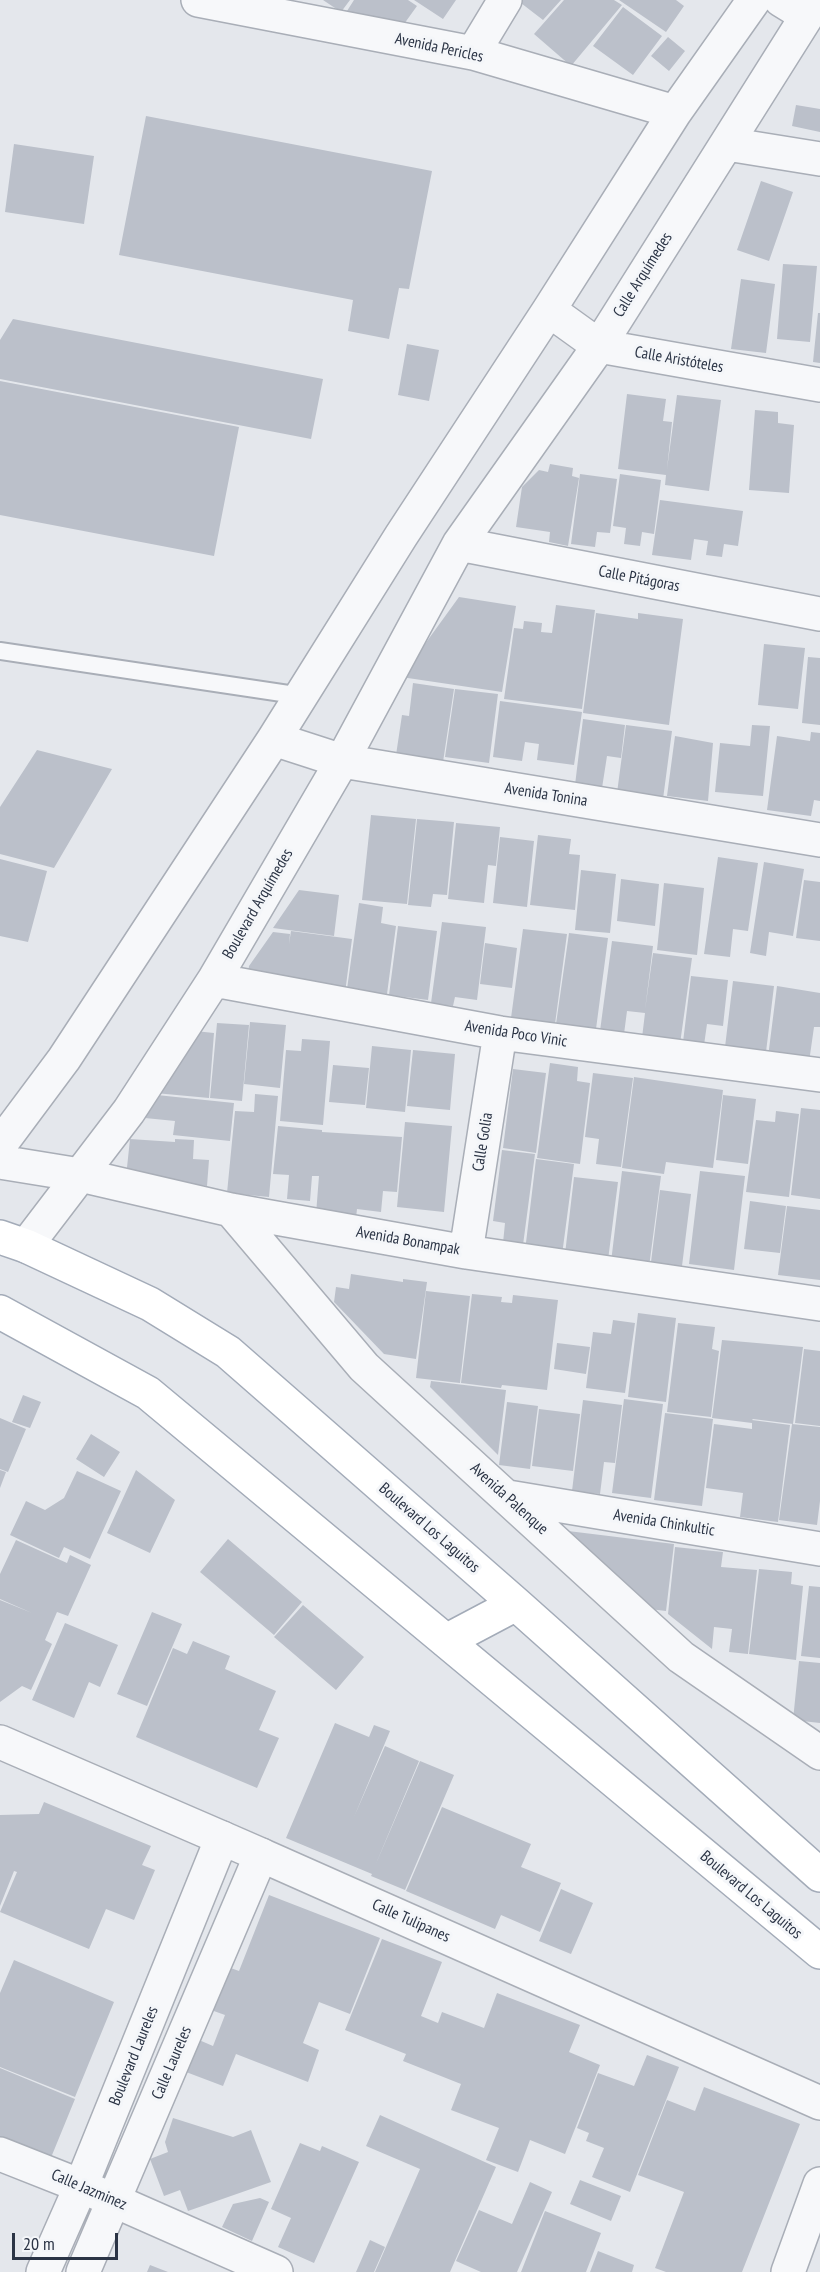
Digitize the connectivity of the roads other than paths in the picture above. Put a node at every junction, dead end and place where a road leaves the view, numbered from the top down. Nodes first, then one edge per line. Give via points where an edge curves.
1 (198, 0) edge
2 (505, 0) edge
3 (754, 0) edge
4 (235, 3) edge
5 (802, 5) edge
6 (473, 53) junction
7 (675, 112) junction
8 (727, 144) junction
9 (820, 159) edge
10 (549, 310) junction
11 (599, 346) junction
12 (820, 385) edge
13 (459, 544) junction
14 (820, 614) edge
15 (0, 651) edge
16 (302, 696) junction
17 (274, 739) junction
18 (342, 761) junction
19 (820, 840) edge
20 (214, 980) junction
21 (500, 1033) junction
22 (820, 1075) edge
23 (0, 1145) edge
24 (0, 1162) edge
25 (80, 1175) junction
26 (231, 1210) junction
27 (13, 1241) edge
28 (466, 1252) junction
29 (820, 1304) edge
30 (0, 1312) edge
31 (508, 1497) junction
32 (820, 1549) edge
33 (516, 1604) junction
34 (446, 1641) junction
35 (0, 1742) edge
36 (820, 1753) edge
37 (222, 1838) junction
38 (261, 1855) junction
39 (820, 1875) edge
40 (820, 1952) edge
41 (820, 2103) edge
42 (0, 2154) edge
43 (820, 2184) edge
44 (81, 2186) junction
45 (114, 2200) junction
46 (43, 2272) edge
47 (83, 2272) edge
48 (276, 2272) edge
49 (788, 2272) edge

1 - 4 street, Avenida Pericles
2 - 6 street
3 - 7 street
4 - 6 street, Avenida Pericles
5 - 8 street, Calle Arquímedes
6 - 7 street, Avenida Pericles
7 - 10 street
8 - 9 street
8 - 11 street, Calle Arquímedes
10 - 11 street, Calle Aristóteles
10 - 16 street
11 - 12 street, Calle Aristóteles
11 - 13 street, Calle Arquímedes
13 - 14 street, Calle Pitágoras
13 - 18 street, Boulevard Arquímedes
15 - 16 lane
16 - 17 street
17 - 18 street, Avenida Tonina
17 - 23 street via 64,1059
18 - 19 street, Avenida Tonina
18 - 20 street, Boulevard Arquímedes
20 - 21 street, Avenida Poco Vinic
20 - 25 street, Boulevard Arquímedes via 129,1111
21 - 22 street, Avenida Poco Vinic
21 - 28 street, Calle Golia
24 - 25 street, Avenida Bonampak
25 - 26 street, Avenida Bonampak
25 - 27 street, Boulevard Arquímedes
26 - 28 street, Avenida Bonampak
26 - 31 street, Avenida Palenque via 364,1367
27 - 33 main road, Boulevard Los Laguitos via 150,1304 228,1352
28 - 29 street, Avenida Bonampak
30 - 34 main road, Boulevard Los Laguitos via 148,1393
31 - 32 street, Avenida Chinkultic
31 - 36 street, Avenida Palenque via 681,1657
33 - 34 main road
33 - 39 main road, Boulevard Los Laguitos
34 - 40 main road, Boulevard Los Laguitos
35 - 37 street, Calle Tulipanes
37 - 38 street, Calle Tulipanes
37 - 44 street, Boulevard Laureles
38 - 41 street, Calle Tulipanes
38 - 45 street, Calle Laureles
42 - 44 street, Calle Jazminez
43 - 49 street
44 - 45 street, Calle Jazminez
44 - 46 street, Boulevard Laureles
45 - 47 street, Calle Laureles
45 - 48 street, Calle Jazminez

